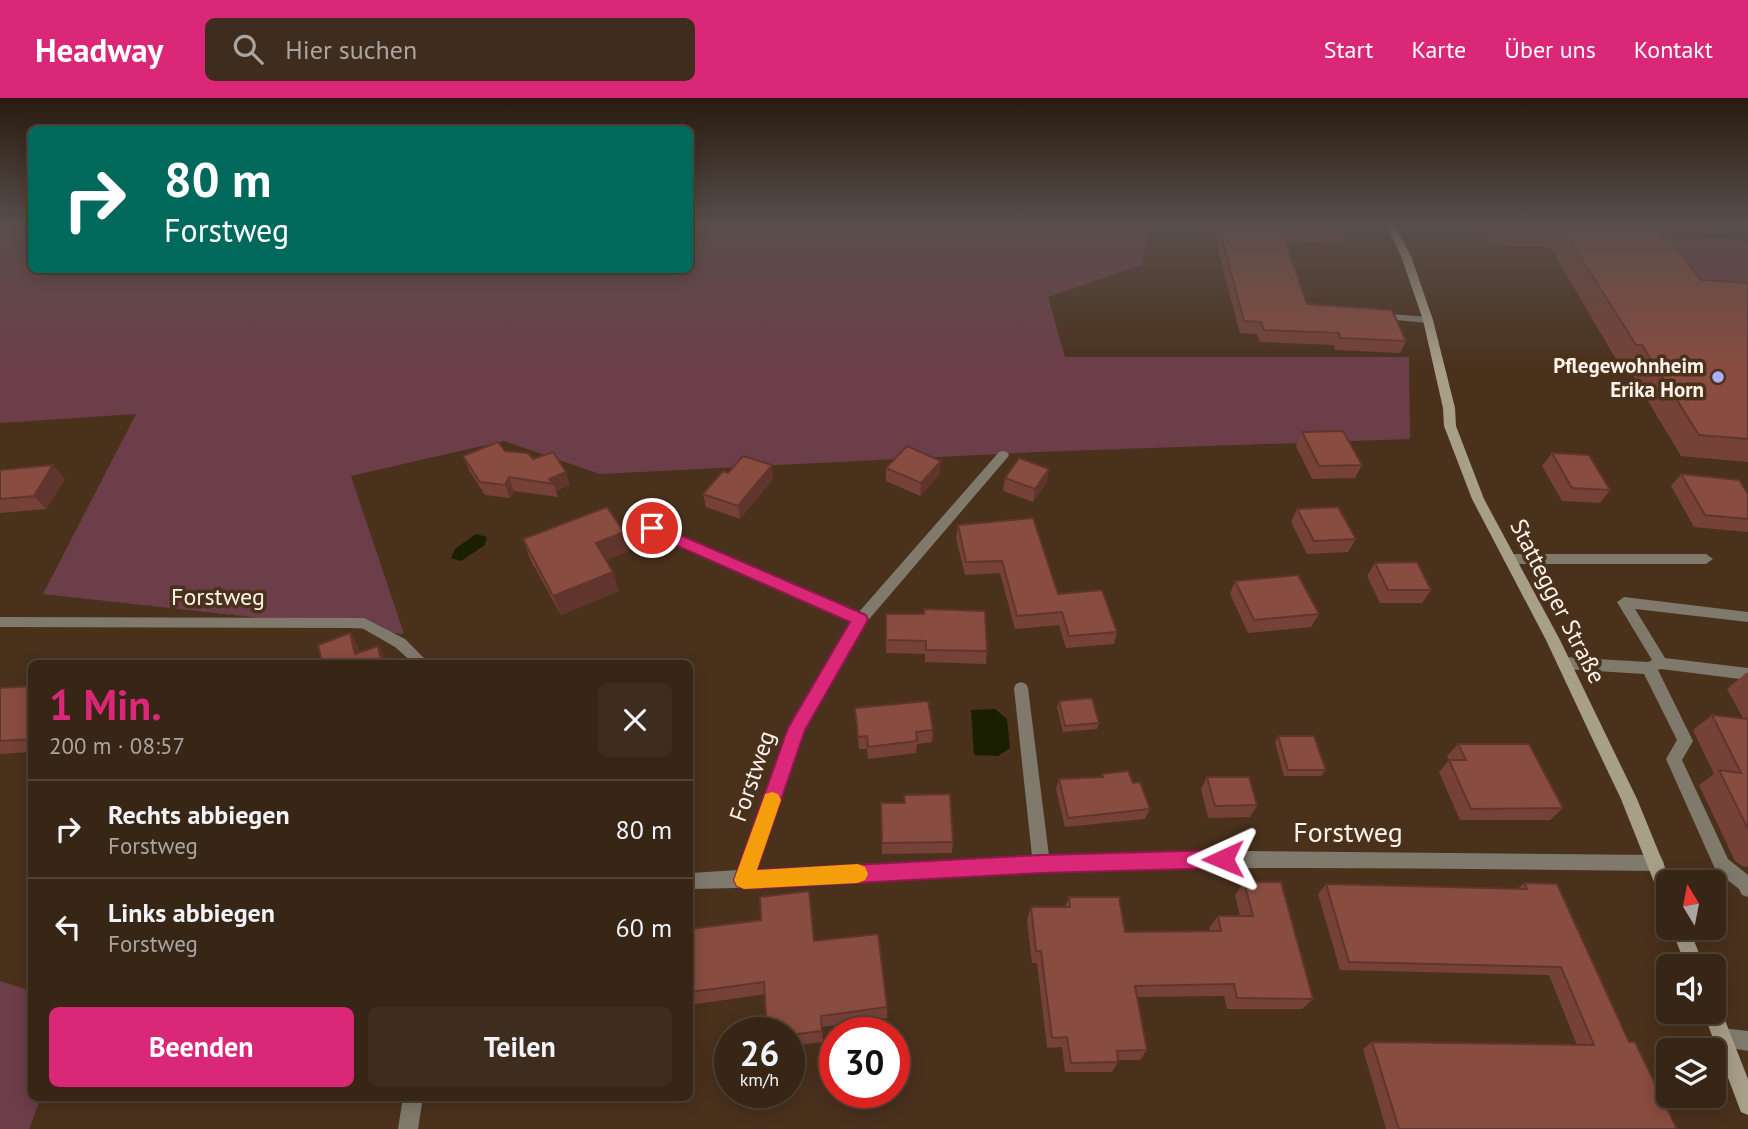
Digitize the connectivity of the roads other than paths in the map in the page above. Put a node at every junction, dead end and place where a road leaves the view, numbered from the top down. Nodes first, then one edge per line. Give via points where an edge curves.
1 (1412, 272) edge
2 (1364, 315) edge
3 (1429, 320) junction
4 (1003, 455) dead end
5 (652, 528) dead end
6 (1510, 559) junction
7 (1706, 559) dead end
8 (1748, 617) edge
9 (860, 620) junction
10 (0, 622) edge
11 (419, 660) edge
12 (1564, 663) junction
13 (1655, 666) junction
14 (1748, 674) edge
15 (1021, 688) dead end
16 (1655, 863) junction
17 (1041, 864) junction
18 (1658, 870) edge
19 (744, 880) junction
20 (693, 881) edge
21 (1748, 889) edge
22 (1717, 1024) edge
23 (1722, 1038) edge
24 (1726, 1038) edge
25 (1748, 1041) edge
26 (1726, 1048) edge
27 (412, 1101) edge
28 (1748, 1105) edge
29 (408, 1129) edge

1 - 3 main road, Stattegger Straße
2 - 3 street
3 - 6 main road, Stattegger Straße via 1450,426 1478,499
4 - 9 street, Forstweg
5 - 9 street
6 - 7 street
6 - 12 main road, Stattegger Straße
8 - 13 street via 1624,602
9 - 19 street, Forstweg via 797,728
10 - 11 street, Forstweg via 364,623 400,643
12 - 13 street
12 - 16 main road, Stattegger Straße
13 - 14 street
13 - 21 street via 1685,741 1674,759 1679,771 1722,865
15 - 17 street
16 - 17 street, Forstweg via 1249,859
16 - 18 main road, Stattegger Straße
17 - 19 street, Forstweg
19 - 20 street, Forstweg
22 - 23 main road
24 - 25 street
26 - 28 main road
27 - 29 street

